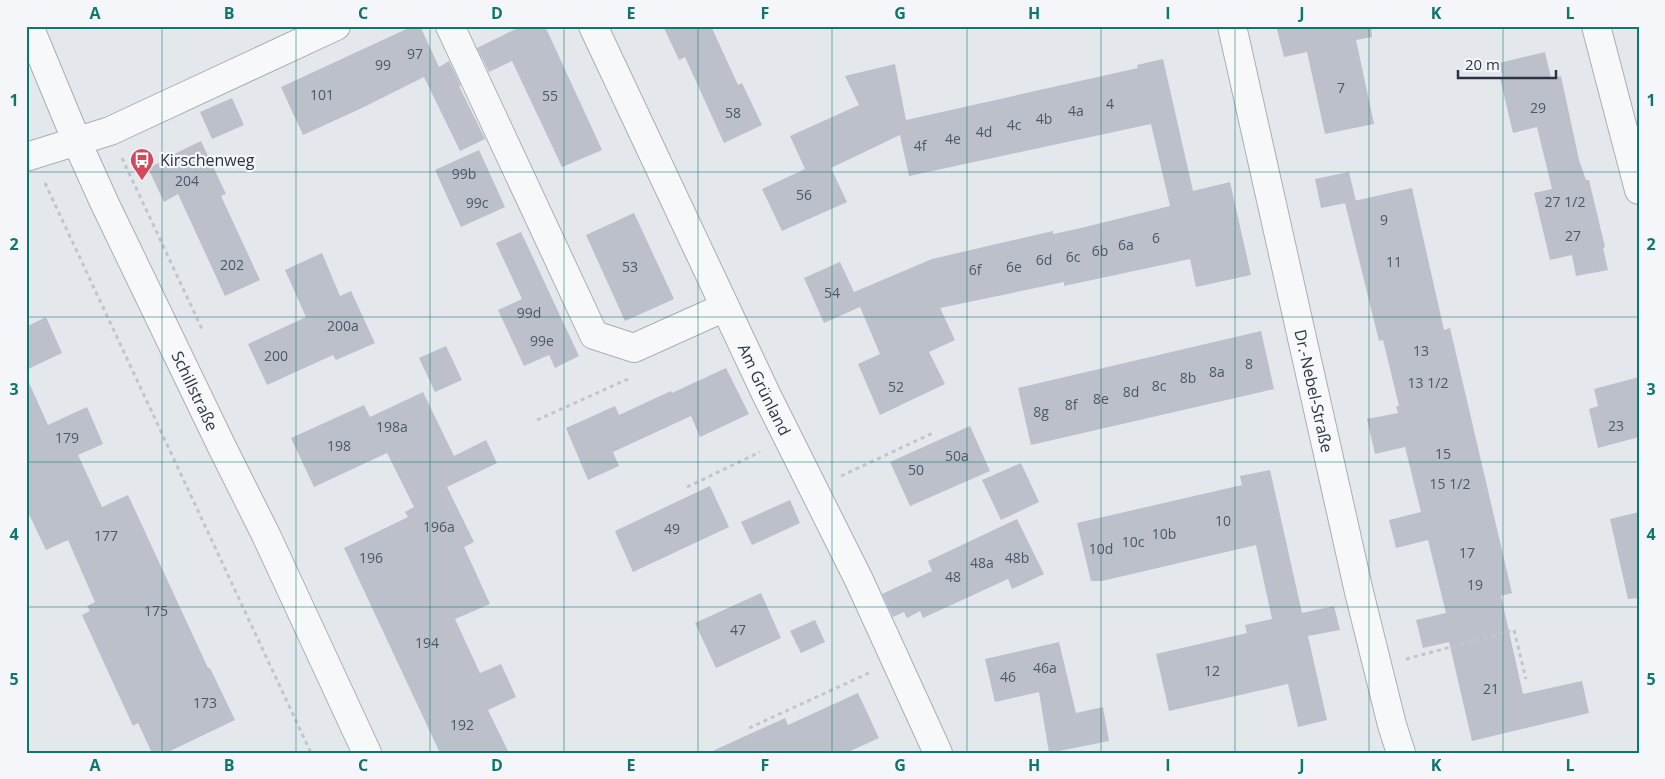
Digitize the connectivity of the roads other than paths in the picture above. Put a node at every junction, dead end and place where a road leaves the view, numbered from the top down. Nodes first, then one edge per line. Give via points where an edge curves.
1 (28, 26) edge
2 (336, 26) edge
3 (450, 26) edge
4 (593, 26) edge
5 (1232, 26) edge
6 (1596, 26) edge
7 (77, 142) junction
8 (29, 156) edge
9 (1639, 190) edge
10 (725, 307) junction
11 (367, 753) edge
12 (938, 753) edge
13 (1401, 753) edge

1 - 7 street, Schillstraße
2 - 7 street via 110,131
3 - 10 street via 594,335 634,348
4 - 10 street, Am Grünland
5 - 13 street, Dr.-Nebel-Straße via 1377,666
6 - 9 street
7 - 8 street
7 - 11 street, Schillstraße
10 - 12 street, Am Grünland via 859,580

